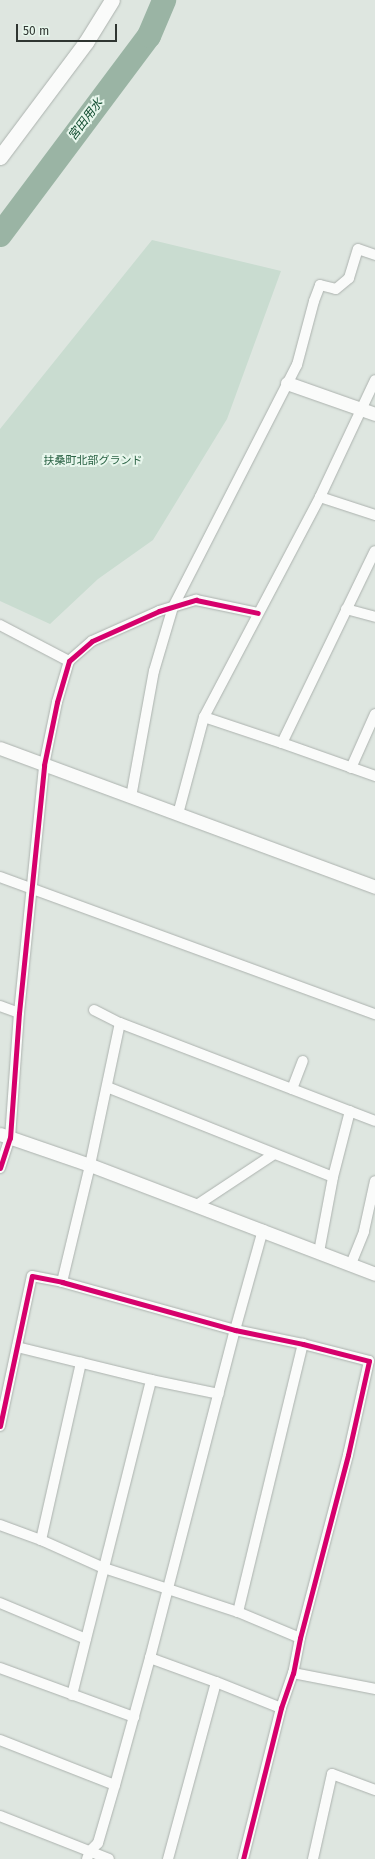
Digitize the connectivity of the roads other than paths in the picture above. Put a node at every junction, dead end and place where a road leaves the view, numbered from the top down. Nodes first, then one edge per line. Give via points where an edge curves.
1 (112, 0) edge
2 (0, 157) edge
3 (375, 255) edge
4 (375, 380) edge
5 (287, 383) junction
6 (362, 410) junction
7 (375, 414) edge
8 (320, 497) junction
9 (375, 515) edge
10 (375, 551) edge
11 (173, 607) junction
12 (346, 609) junction
13 (258, 612) junction
14 (375, 617) edge
15 (0, 625) edge
16 (69, 661) junction
17 (375, 714) edge
18 (204, 717) junction
19 (282, 743) junction
20 (0, 748) edge
21 (44, 765) junction
22 (351, 768) junction
23 (375, 776) edge
24 (131, 797) junction
25 (178, 814) junction
26 (0, 877) edge
27 (375, 887) edge
28 (33, 888) junction
29 (0, 1006) edge
30 (94, 1010) dead end
31 (19, 1013) junction
32 (375, 1014) edge
33 (120, 1023) junction
34 (303, 1061) dead end
35 (107, 1087) junction
36 (292, 1089) junction
37 (350, 1111) junction
38 (375, 1121) edge
39 (5, 1136) edge
40 (274, 1154) junction
41 (90, 1165) junction
42 (0, 1168) edge
43 (333, 1177) junction
44 (375, 1181) edge
45 (197, 1205) junction
46 (263, 1230) junction
47 (319, 1252) junction
48 (350, 1264) junction
49 (375, 1274) edge
50 (62, 1282) junction
51 (235, 1330) junction
52 (303, 1344) junction
53 (17, 1347) junction
54 (81, 1362) junction
55 (151, 1380) junction
56 (219, 1394) junction
57 (0, 1426) edge
58 (0, 1525) edge
59 (41, 1540) junction
60 (104, 1568) junction
61 (167, 1589) junction
62 (0, 1603) edge
63 (238, 1612) junction
64 (300, 1638) junction
65 (86, 1639) junction
66 (150, 1658) junction
67 (0, 1668) edge
68 (293, 1673) junction
69 (216, 1682) junction
70 (375, 1689) edge
71 (72, 1696) junction
72 (281, 1708) junction
73 (134, 1717) junction
74 (0, 1740) edge
75 (115, 1785) junction
76 (375, 1790) edge
77 (0, 1816) edge
78 (88, 1855) edge
79 (106, 1858) edge
80 (168, 1859) edge
81 (243, 1859) edge
82 (313, 1859) edge

1 - 2 main road via 86,42
3 - 5 street via 358,249 349,278 336,289 320,285 297,365
4 - 6 street
5 - 6 street
5 - 11 street
6 - 7 street
6 - 8 street
8 - 9 street
8 - 13 street
10 - 12 street
11 - 13 street via 196,600
11 - 16 street via 92,641
11 - 24 street via 154,671
12 - 14 street
12 - 19 street
13 - 18 street
15 - 16 street
16 - 21 street via 57,702
17 - 22 street
18 - 19 street
18 - 25 street
19 - 22 street
20 - 21 street
21 - 24 street
21 - 28 street
22 - 23 street
24 - 25 street
25 - 27 street
26 - 28 street
28 - 31 street
28 - 32 street
29 - 31 street
30 - 33 street
31 - 39 street
33 - 35 street
33 - 36 street
34 - 36 street
35 - 40 street
35 - 41 street
36 - 37 street
37 - 38 street
37 - 43 street
39 - 41 street
39 - 42 street
40 - 43 street
40 - 45 street
41 - 45 street
41 - 50 street
43 - 47 street
44 - 48 street via 364,1231
45 - 46 street
46 - 47 street
46 - 51 street
47 - 48 street
48 - 49 street
50 - 51 street
50 - 53 street via 32,1276
51 - 52 street
51 - 56 street
52 - 63 street
52 - 64 street via 369,1361 348,1456
53 - 54 street
53 - 57 street
54 - 55 street
54 - 59 street
55 - 56 street
55 - 60 street
56 - 61 street
58 - 59 street
59 - 60 street
60 - 61 street
60 - 65 street
61 - 63 street
61 - 66 street
62 - 65 street
63 - 64 street
64 - 68 street
65 - 71 street
66 - 69 street
66 - 73 street
67 - 71 street
68 - 70 street
68 - 72 street
69 - 72 street
69 - 80 street
71 - 73 street
72 - 81 street
73 - 75 street
74 - 75 street
75 - 78 street via 98,1843
76 - 82 street via 332,1774
77 - 78 street
78 - 79 street

